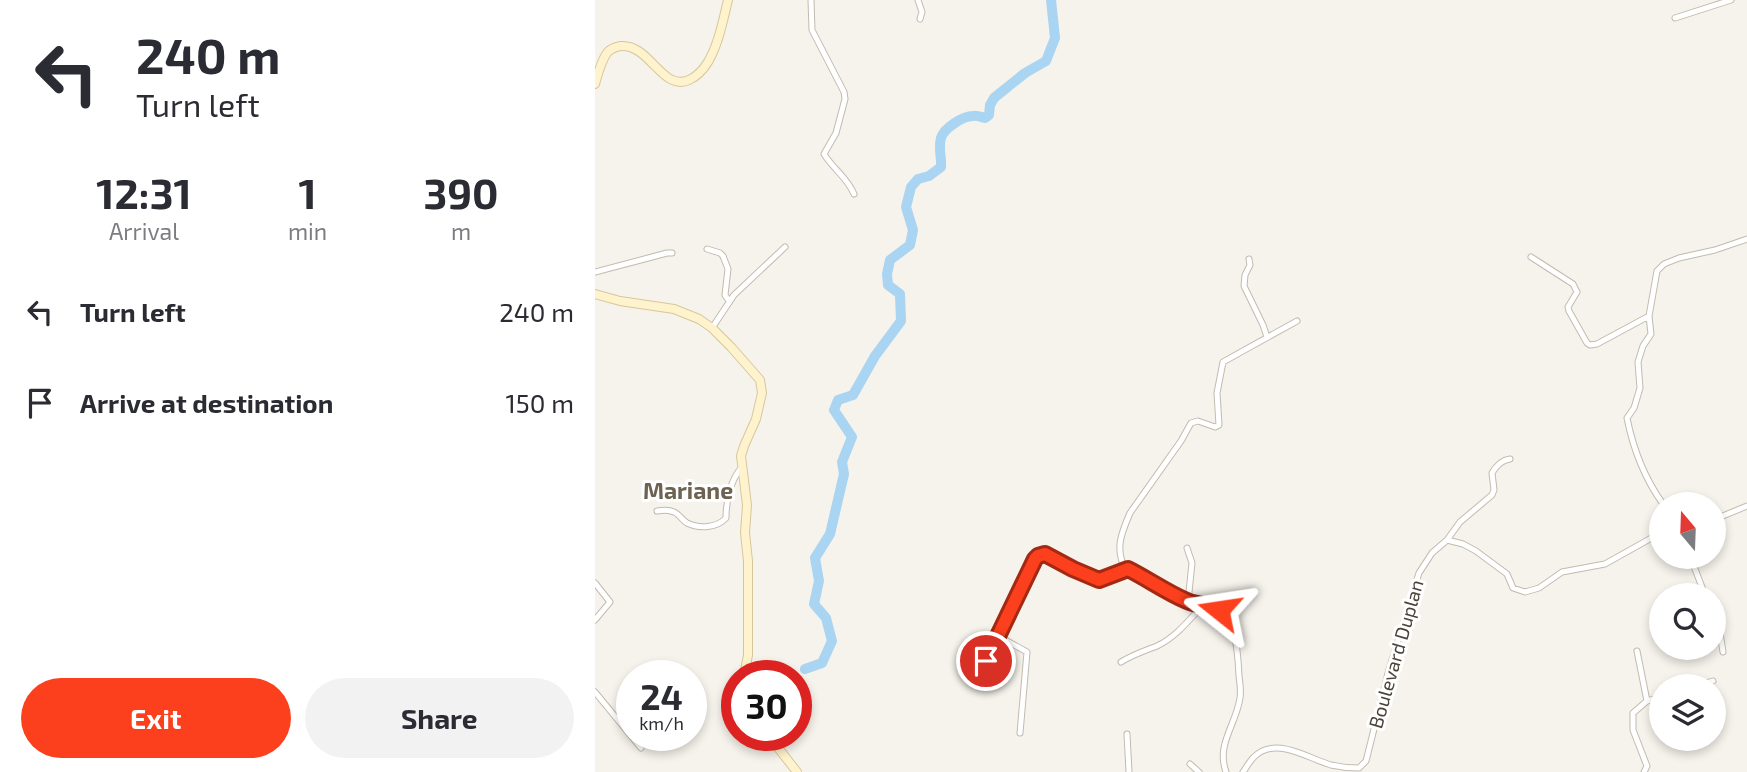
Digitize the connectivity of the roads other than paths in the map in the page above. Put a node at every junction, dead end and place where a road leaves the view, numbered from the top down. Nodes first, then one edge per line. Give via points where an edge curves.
1 (728, 0) edge
2 (811, 0) edge
3 (918, 0) edge
4 (1731, 0) edge
5 (1675, 18) dead end
6 (920, 19) dead end
7 (595, 83) edge
8 (854, 194) dead end
9 (1747, 239) edge
10 (785, 247) dead end
11 (707, 249) dead end
12 (672, 253) dead end
13 (1531, 257) dead end
14 (1249, 259) dead end
15 (595, 272) edge
16 (595, 293) edge
17 (729, 301) junction
18 (1649, 316) junction
19 (1297, 321) dead end
20 (712, 328) junction
21 (1267, 337) junction
22 (1510, 458) dead end
23 (742, 467) junction
24 (1657, 492) edge
25 (1747, 506) edge
26 (657, 511) dead end
27 (1726, 515) edge
28 (1649, 539) edge
29 (1447, 540) junction
30 (1187, 548) dead end
31 (1125, 569) junction
32 (595, 583) edge
33 (1188, 602) junction
34 (1203, 605) junction
35 (595, 620) edge
36 (998, 636) junction
37 (1637, 651) dead end
38 (747, 660) edge
39 (986, 661) dead end
40 (1121, 662) dead end
41 (595, 692) edge
42 (1647, 701) joint
43 (616, 718) edge
44 (1020, 733) dead end
45 (1127, 734) dead end
46 (781, 751) edge
47 (1191, 764) dead end
48 (1361, 770) edge
49 (797, 772) edge
50 (1129, 772) edge
51 (1199, 772) edge
52 (1226, 772) edge
53 (1243, 772) edge
54 (1644, 772) edge

1 - 7 street via 719,34 700,74 675,82 640,51 622,46 605,56
2 - 8 street via 812,30 845,99 836,133 824,154
3 - 6 street
4 - 5 street
9 - 18 street via 1664,264 1657,271
10 - 17 street
11 - 17 street via 723,256
12 - 15 street
13 - 18 street via 1576,288 1568,307 1590,345
14 - 21 street via 1244,286
16 - 20 street via 674,309
17 - 20 street
18 - 24 street via 1651,334 1638,362 1640,388 1627,418 1640,461
19 - 21 street
20 - 23 street via 759,380 762,393 741,456
21 - 31 street via 1223,362 1217,393 1219,425 1191,423 1130,513 1119,546
22 - 29 street, Boulevard Duplan via 1492,473 1492,495 1460,522
23 - 26 street via 732,482 722,523 698,526 675,512
23 - 38 street via 747,505
25 - 27 street
28 - 29 street via 1605,564 1562,572 1525,593 1476,551
29 - 48 street, Boulevard Duplan via 1419,573
30 - 33 street via 1192,563
31 - 33 street
31 - 36 street via 1099,580 1045,554 1038,556
32 - 35 street via 610,602
33 - 34 street
34 - 40 street via 1170,638
34 - 52 street via 1214,607 1227,619 1238,651 1240,698 1224,746
36 - 39 street
36 - 44 street via 1027,652
37 - 42 street
41 - 43 street
42 - 54 street via 1633,713 1633,730 1647,766
45 - 50 street
46 - 49 street
47 - 51 street
48 - 53 street, Boulevard Duplan via 1288,749 1266,750

